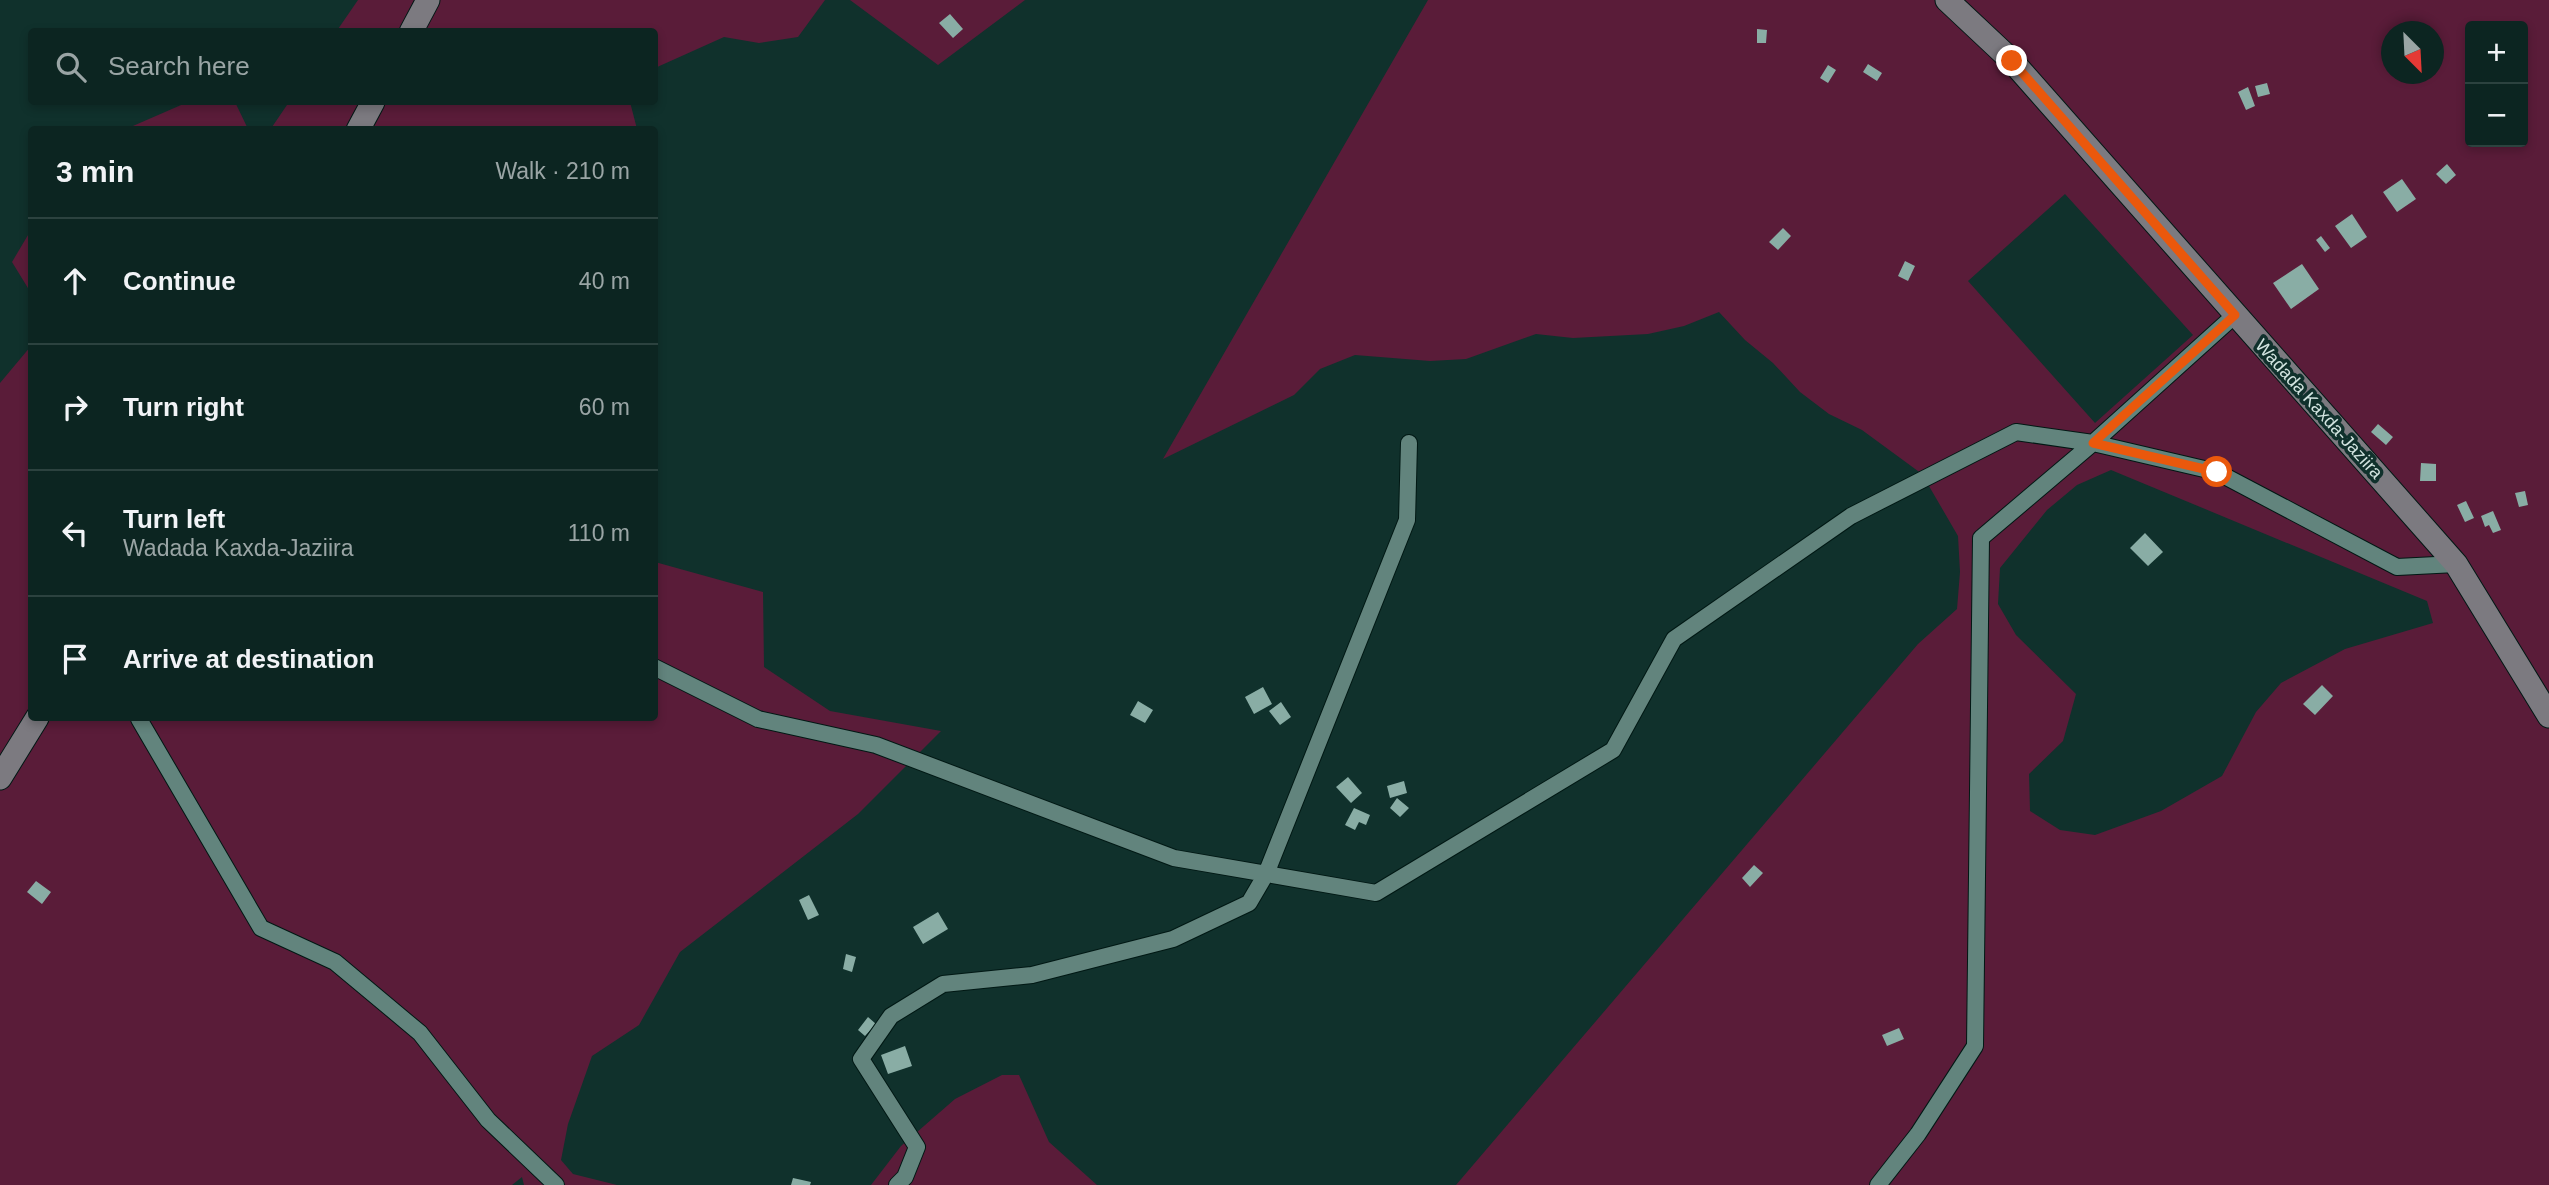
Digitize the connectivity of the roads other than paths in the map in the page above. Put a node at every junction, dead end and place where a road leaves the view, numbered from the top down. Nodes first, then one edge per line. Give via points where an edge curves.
1 (428, 0) edge
2 (1947, 0) edge
3 (413, 28) edge
4 (371, 105) edge
5 (360, 126) edge
6 (2235, 315) junction
7 (1409, 443) dead end
8 (2093, 443) junction
9 (2456, 564) junction
10 (658, 669) edge
11 (2549, 716) edge
12 (35, 721) edge
13 (141, 721) edge
14 (0, 778) edge
15 (1266, 874) junction
16 (556, 1185) edge
17 (897, 1185) edge
18 (1878, 1185) edge

1 - 3 street
2 - 6 street, Wadada Kaxda-Jaziira via 2012,61
4 - 5 street
6 - 8 street
6 - 9 street, Wadada Kaxda-Jaziira
7 - 15 street via 1406,520
8 - 9 street via 2217,472 2396,567
8 - 15 street via 2016,432 1851,516 1674,639 1613,750 1376,893
8 - 18 street via 1980,538 1975,1046 1918,1134
9 - 11 street, Wadada Kaxda-Jaziira
10 - 15 street via 758,719 876,745 1174,858
12 - 14 street
13 - 16 street via 261,928 335,962 420,1034 488,1120
15 - 17 street via 1249,903 1173,939 1032,975 943,984 891,1016 861,1059 917,1147

